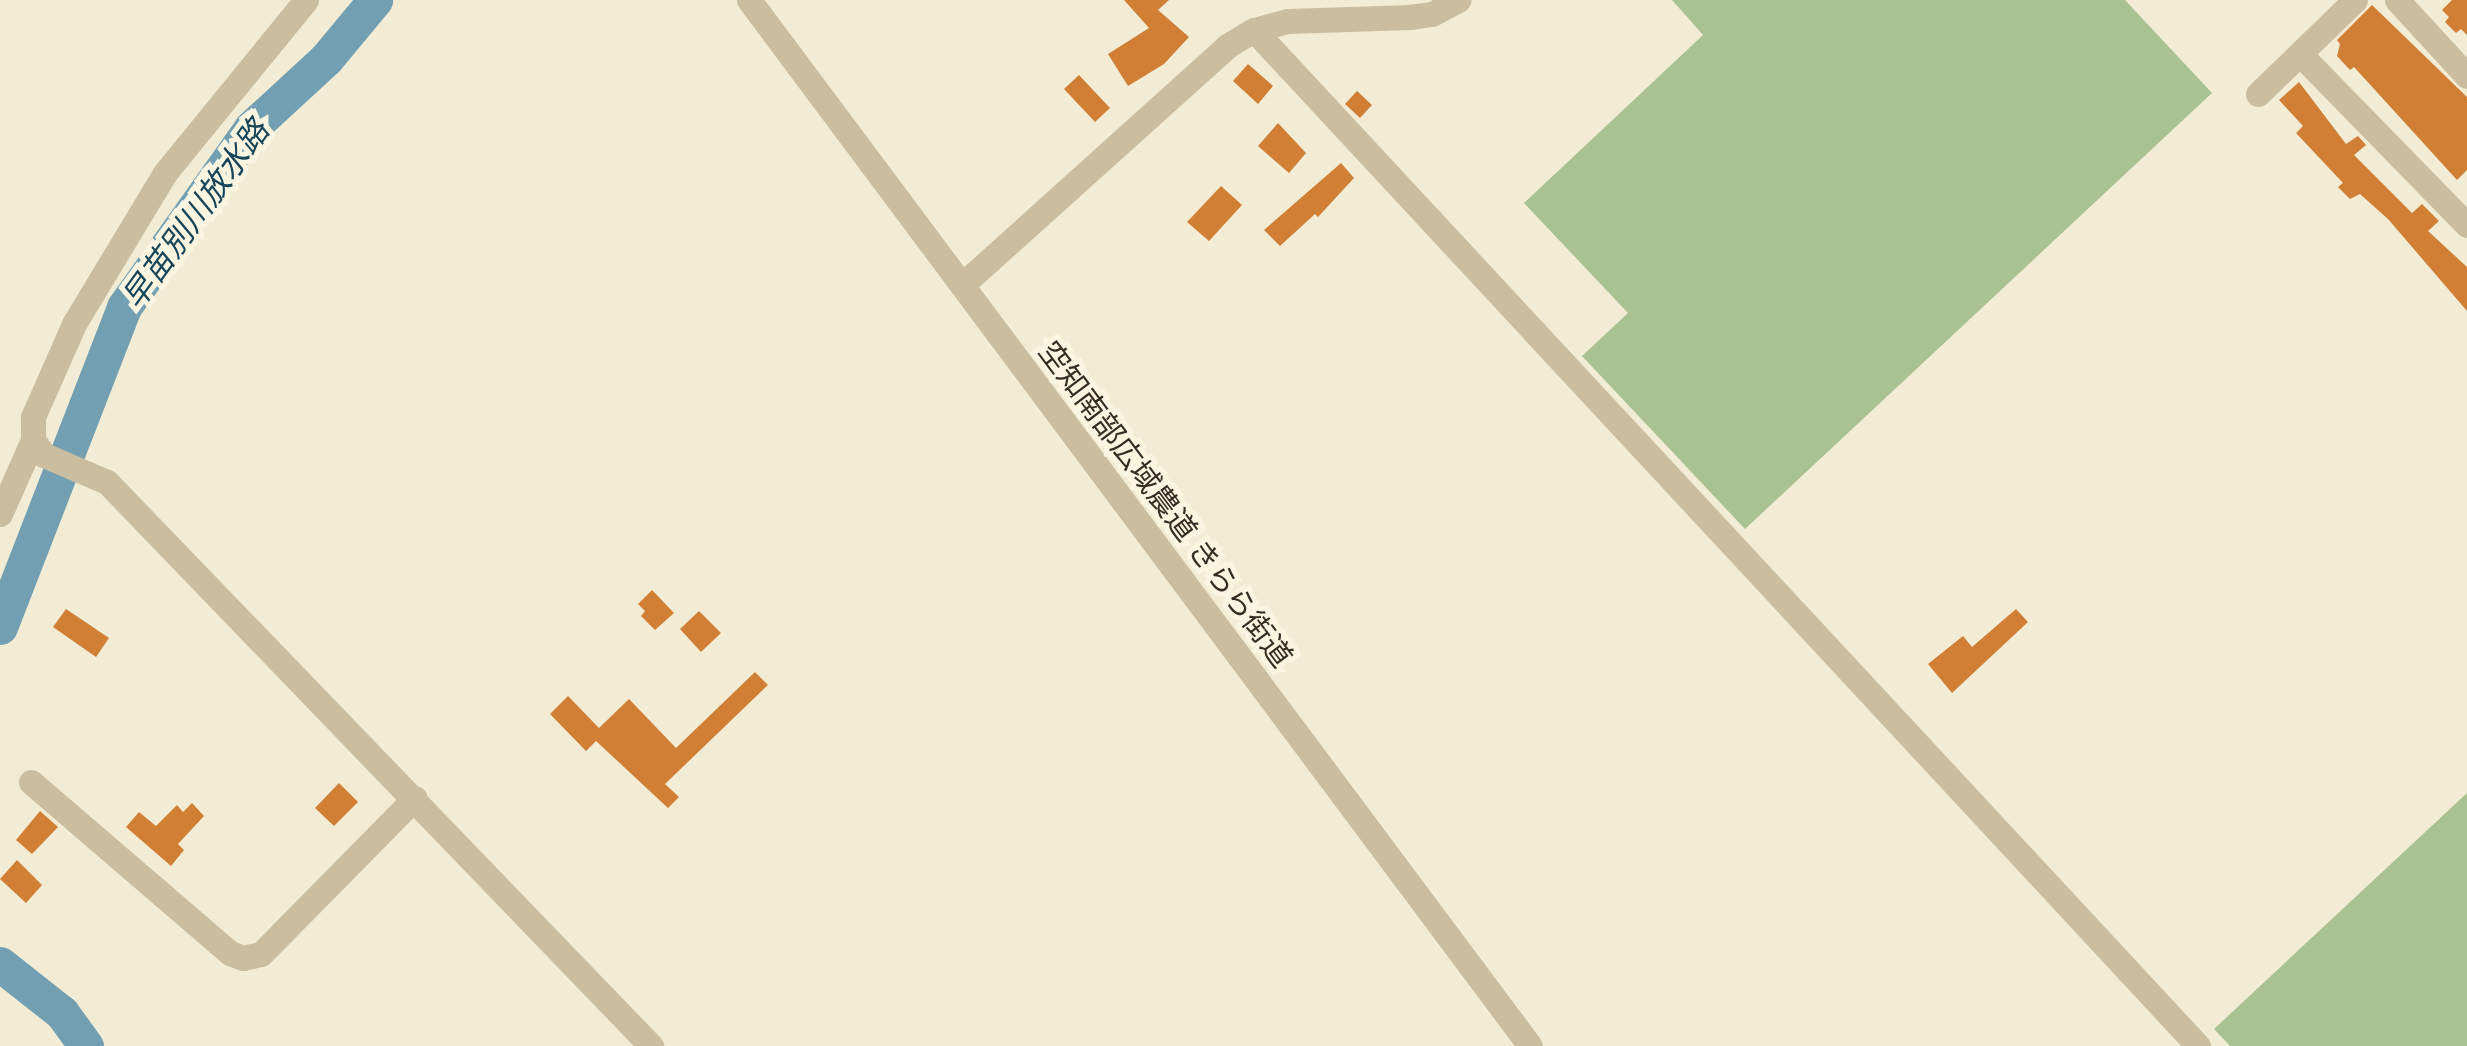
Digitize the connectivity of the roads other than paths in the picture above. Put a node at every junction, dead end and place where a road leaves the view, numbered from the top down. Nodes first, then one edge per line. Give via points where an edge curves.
1 (306, 0) edge
2 (750, 0) edge
3 (1458, 0) edge
4 (2356, 0) edge
5 (2397, 0) edge
6 (1254, 30) junction
7 (2300, 54) junction
8 (2467, 76) edge
9 (2258, 94) dead end
10 (2465, 220) edge
11 (962, 285) junction
12 (39, 447) junction
13 (0, 514) edge
14 (32, 782) dead end
15 (415, 798) junction
16 (652, 1046) edge
17 (1530, 1046) edge
18 (2198, 1046) edge

1 - 12 street via 165,173 74,324 34,416
2 - 11 street, 空知南部広域農道 きらら街道
3 - 6 street via 1432,14 1288,21
4 - 7 street
5 - 8 street
6 - 11 street via 1227,46
6 - 18 street
7 - 9 street
7 - 10 street
11 - 17 street, 空知南部広域農道 きらら街道
12 - 13 street
12 - 15 street via 106,482
14 - 15 street via 243,958 261,954
15 - 16 street

